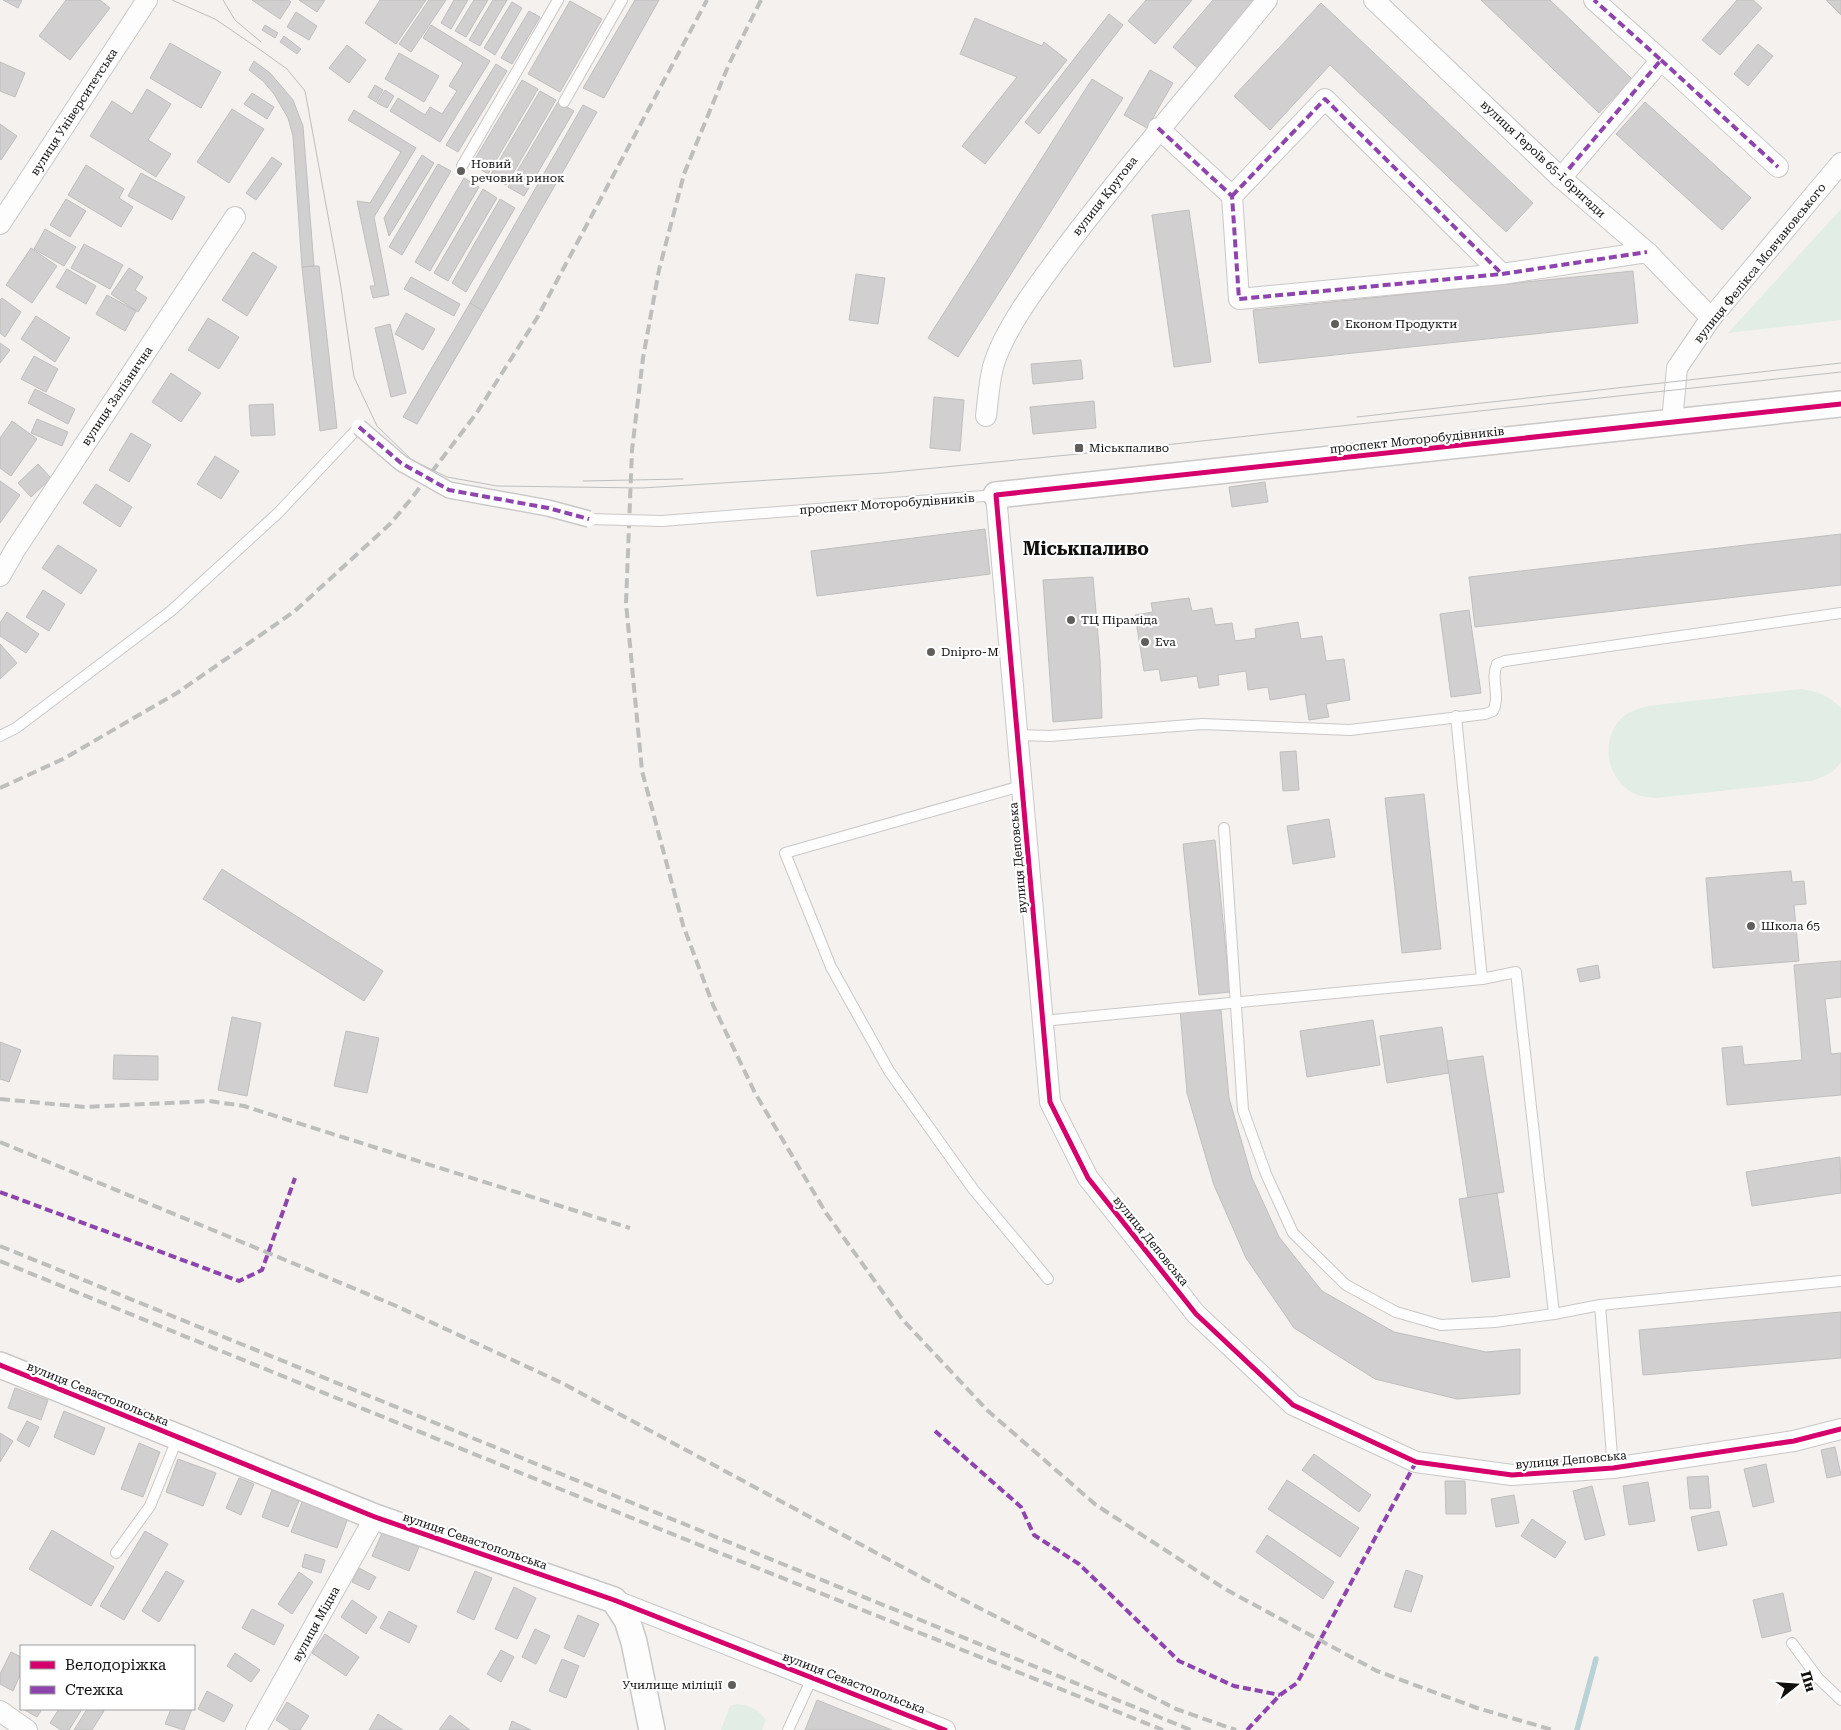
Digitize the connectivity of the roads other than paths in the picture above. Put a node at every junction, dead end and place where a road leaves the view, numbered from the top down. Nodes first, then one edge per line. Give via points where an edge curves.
1 (146, 0) edge
2 (558, 0) edge
3 (622, 0) edge
4 (1267, 0) edge
5 (1374, 0) edge
6 (1594, 0) edge
7 (1660, 60) junction
8 (564, 102) dead end
9 (1158, 128) junction
10 (1841, 163) edge
11 (462, 166) dead end
12 (1778, 167) dead end
13 (1561, 178) junction
14 (1232, 196) junction
15 (235, 218) dead end
16 (0, 224) edge
17 (1647, 252) junction
18 (1502, 274) junction
19 (1711, 318) junction
20 (1841, 404) edge
21 (986, 416) dead end
22 (1672, 422) junction
23 (359, 427) joint
24 (996, 496) junction
25 (589, 519) joint
26 (0, 576) edge
27 (1841, 613) edge
28 (1456, 716) junction
29 (1017, 735) junction
30 (0, 736) edge
31 (1022, 786) junction
32 (1224, 828) dead end
33 (1482, 979) junction
34 (1236, 1002) junction
35 (1042, 1021) junction
36 (1048, 1279) dead end
37 (1841, 1281) edge
38 (1600, 1305) junction
39 (1554, 1314) junction
40 (0, 1365) edge
41 (1841, 1429) edge
42 (178, 1437) junction
43 (1613, 1468) junction
44 (375, 1517) junction
45 (116, 1553) dead end
46 (614, 1600) junction
47 (1792, 1643) dead end
48 (812, 1678) junction
49 (1841, 1700) edge
50 (0, 1711) edge
51 (649, 1729) edge
52 (27, 1730) edge
53 (256, 1730) edge
54 (788, 1730) edge
55 (946, 1730) edge

1 - 16 street, вулиця Університетська
2 - 11 lane
3 - 8 lane
4 - 9 street, вулиця Кругова
5 - 13 street, вулиця Героїв 65-ї бригади
6 - 7 street
7 - 12 street
7 - 13 street
9 - 14 street
9 - 21 street, вулиця Кругова via 1044,277 1009,331 993,367
10 - 19 street, вулиця Фелікса Мовчановського
13 - 17 street, вулиця Героїв 65-ї бригади
14 - 18 street via 1239,299
14 - 18 street via 1325,98
15 - 26 street, вулиця Залізнична
17 - 18 street
17 - 19 street, вулиця Героїв 65-ї бригади
19 - 22 street, вулиця Фелікса Мовчановського via 1676,368
20 - 22 street, проспект Моторобудівників
22 - 24 street, проспект Моторобудівників
23 - 25 street, bridge via 401,463 449,490
23 - 30 lane via 278,513 171,611 16,728
24 - 25 lane, проспект Моторобудівників, bridge via 662,521
24 - 29 street, вулиця Деповська
27 - 28 lane via 1505,661 1497,664 1494,670 1496,705 1493,711
28 - 29 lane via 1350,730 1202,724 1050,736
28 - 33 lane
29 - 31 street, вулиця Деповська
31 - 35 street, вулиця Деповська
31 - 36 lane via 785,853 831,967 889,1071 973,1189
32 - 34 lane
33 - 34 lane
33 - 39 lane via 1516,972
34 - 35 lane
34 - 39 lane via 1243,1110 1266,1174 1293,1234 1346,1285 1396,1312 1441,1325
35 - 43 street, вулиця Деповська via 1050,1102 1088,1178 1196,1314 1293,1405 1416,1462 1512,1475
37 - 38 lane
38 - 39 lane
38 - 43 lane
40 - 42 street, вулиця Севастопольська
41 - 43 street, вулиця Деповська via 1794,1441
42 - 44 street, вулиця Севастопольська
42 - 45 lane via 150,1506
44 - 46 street, вулиця Севастопольська
44 - 53 street, вулиця Мідна
46 - 48 street, вулиця Севастопольська
46 - 51 street via 627,1620 634,1642
47 - 49 lane via 1818,1678
48 - 54 lane
48 - 55 street, вулиця Севастопольська
50 - 52 street

